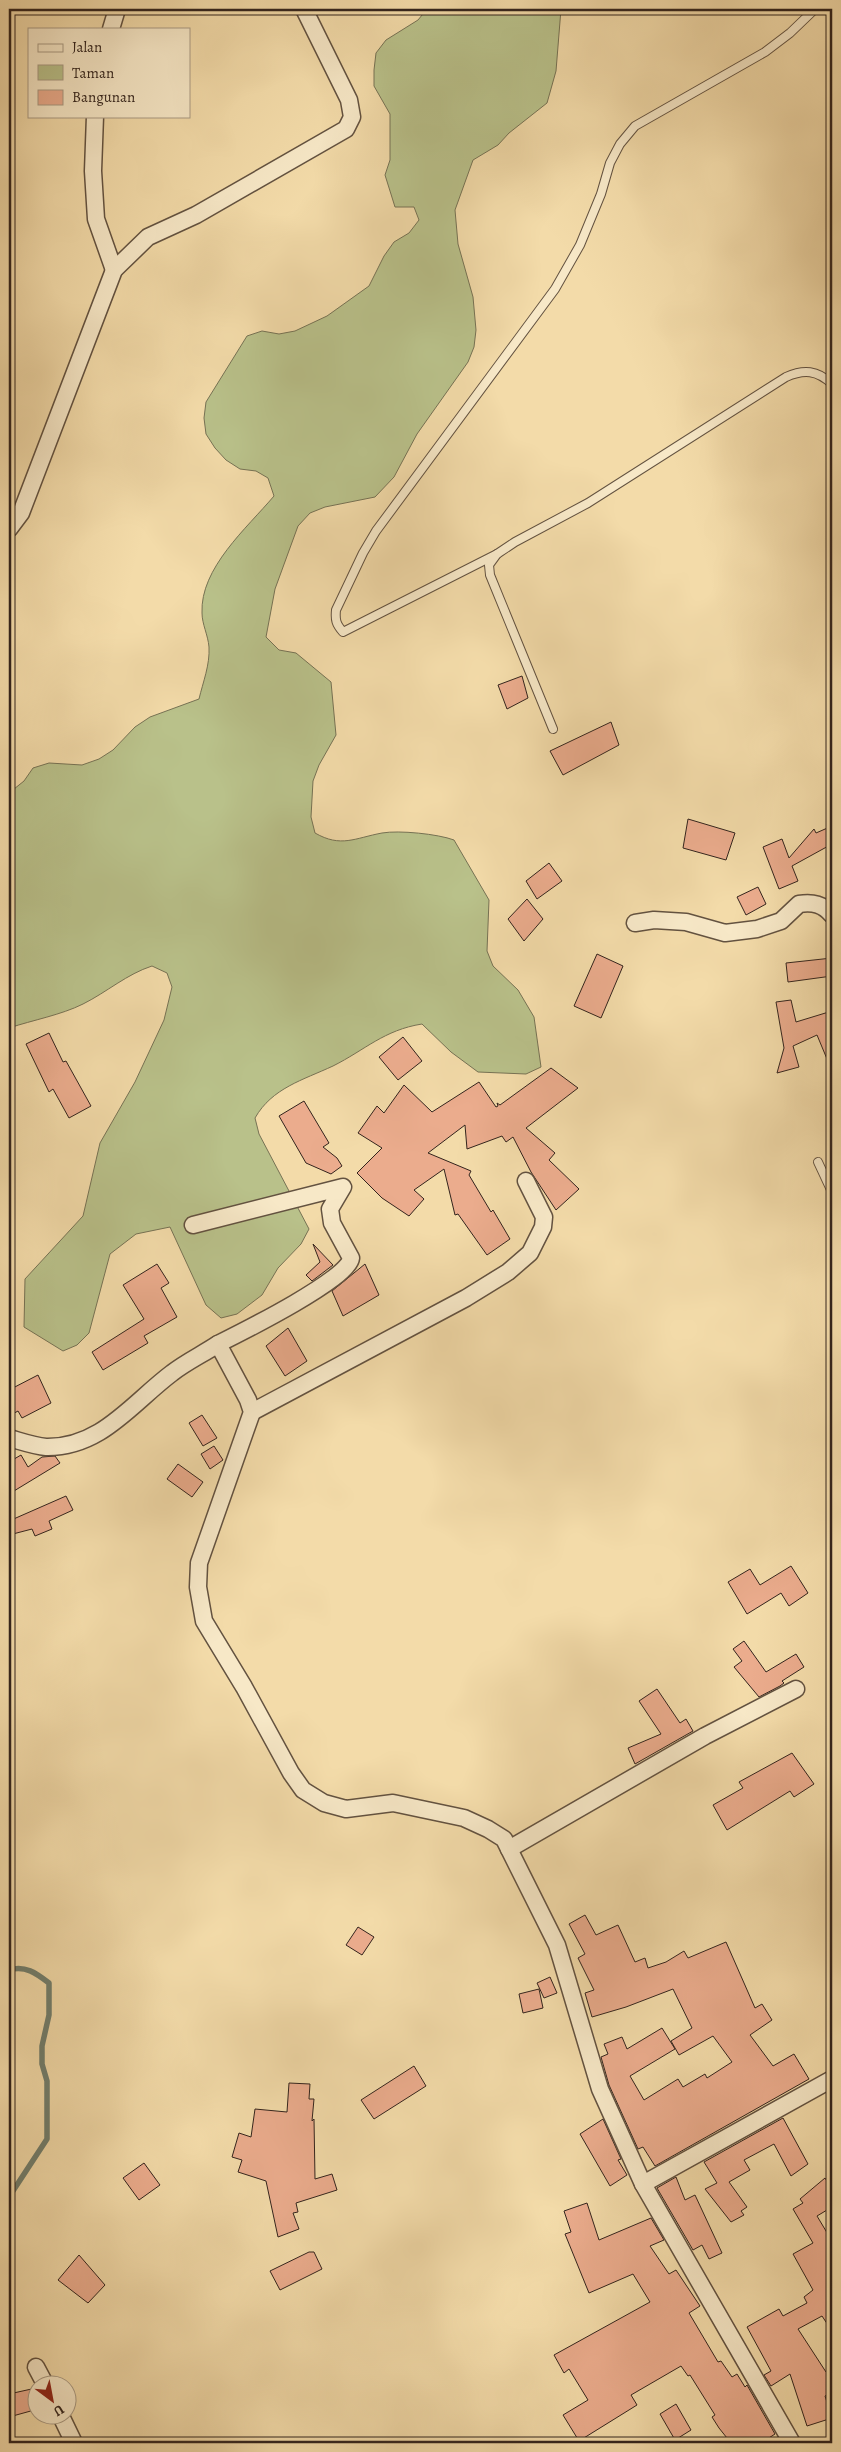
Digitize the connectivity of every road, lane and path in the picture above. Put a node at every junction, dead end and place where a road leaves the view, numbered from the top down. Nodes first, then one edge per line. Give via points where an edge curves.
1 (117, 9) edge
2 (304, 9) edge
3 (815, 9) edge
4 (111, 28) edge
5 (95, 118) edge
6 (114, 270) junction
7 (832, 384) edge
8 (9, 528) edge
9 (497, 554) junction
10 (553, 729) dead end
11 (832, 915) edge
12 (635, 923) dead end
13 (818, 1162) dead end
14 (526, 1180) dead end
15 (832, 1192) edge
16 (193, 1226) dead end
17 (218, 1344) junction
18 (252, 1412) junction
19 (9, 1438) edge
20 (796, 1689) dead end
21 (509, 1849) junction
22 (832, 2079) edge
23 (643, 2184) junction
24 (36, 2367) dead end
25 (40, 2374) edge
26 (65, 2424) edge
27 (74, 2443) edge
28 (792, 2443) edge

1 - 4 street
2 - 6 street via 349,100 350,124 196,215 148,237
3 - 9 lane via 765,52 635,126 620,144 580,245 554,289 376,531 336,610 337,626 343,632
5 - 6 street via 96,219
6 - 8 street via 21,513
7 - 9 lane via 816,373 801,370 786,376 588,503
9 - 10 lane via 489,565 490,576
11 - 12 street via 818,904 799,904 771,926 725,932 686,922 654,920
13 - 15 lane
14 - 18 street via 544,1217 543,1227 530,1253 508,1272 466,1298
16 - 17 street via 343,1187 330,1209 332,1223 351,1258 347,1268 299,1300
17 - 18 street
17 - 19 street via 172,1372 116,1421 91,1438 70,1445 45,1447
18 - 21 street via 199,1563 198,1587 204,1621 287,1766 303,1790 324,1803 346,1809 393,1803 464,1818 504,1839
20 - 21 street via 705,1736
21 - 23 street via 557,1944 600,2089
22 - 23 street
23 - 28 street
24 - 25 street
26 - 27 street

